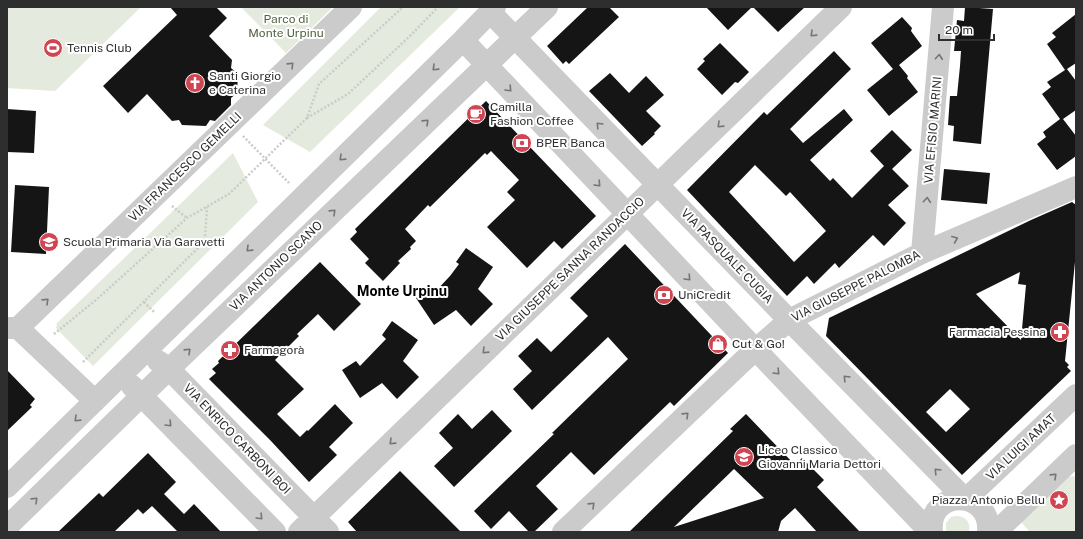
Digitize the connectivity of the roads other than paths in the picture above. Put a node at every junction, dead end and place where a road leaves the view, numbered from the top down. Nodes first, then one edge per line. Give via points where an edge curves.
1 (351, 7) edge
2 (546, 7) edge
3 (841, 7) edge
4 (944, 7) edge
5 (498, 9) edge
6 (514, 38) junction
7 (463, 40) junction
8 (486, 65) junction
9 (658, 184) junction
10 (1076, 187) edge
11 (627, 214) junction
12 (922, 253) junction
13 (789, 320) junction
14 (13, 328) edge
15 (755, 349) junction
16 (134, 362) junction
17 (169, 369) junction
18 (1076, 395) edge
19 (142, 396) junction
20 (95, 401) junction
21 (1076, 455) edge
22 (7, 487) edge
23 (965, 499) junction
24 (7, 527) edge
25 (313, 527) edge
26 (275, 532) edge
27 (563, 532) edge
28 (931, 532) edge
29 (988, 532) edge
30 (996, 532) edge

14 -> 1 street, VIA FRANCESCO GEMELLI
2 - 6 street, VIA ANTONIO SCANO
3 -> 9 street, VIA GIUSEPPE SANNA RANDACCIO
12 -> 4 street, VIA EFISIO MARINI
5 - 6 street via 513,22
5 - 7 street
6 - 8 street, VIA ANTONIO SCANO
9 -> 6 street, VIA PASQUALE CUGIA
7 - 8 street
7 -> 16 street
8 -> 11 street
17 -> 8 street, VIA ANTONIO SCANO
9 - 11 street, VIA GIUSEPPE SANNA RANDACCIO
9 - 13 street, VIA PASQUALE CUGIA
12 -> 10 street, VIA GIUSEPPE PALOMBA
11 -> 15 street
11 -> 25 street, VIA GIUSEPPE SANNA RANDACCIO
12 - 13 street, VIA GIUSEPPE PALOMBA
13 - 15 street, VIA GIUSEPPE PALOMBA
23 -> 13 street, VIA PASQUALE CUGIA
14 - 20 street
27 -> 15 street, VIA GIUSEPPE PALOMBA
15 -> 28 street
16 - 17 street, VIA ENRICO CARBONI BOI via 149,356
16 - 19 street via 128,376 131,385
16 - 20 street
17 - 19 street, VIA ANTONIO SCANO
17 - 25 street, VIA ENRICO CARBONI BOI
18 - 23 street, VIA LUIGI AMAT
24 -> 19 street, VIA ANTONIO SCANO
19 -> 26 street
20 -> 22 street
30 -> 21 street
23 - 28 street via 952,500 939,507 934,516
23 - 29 street via 975,503 985,512 989,524

